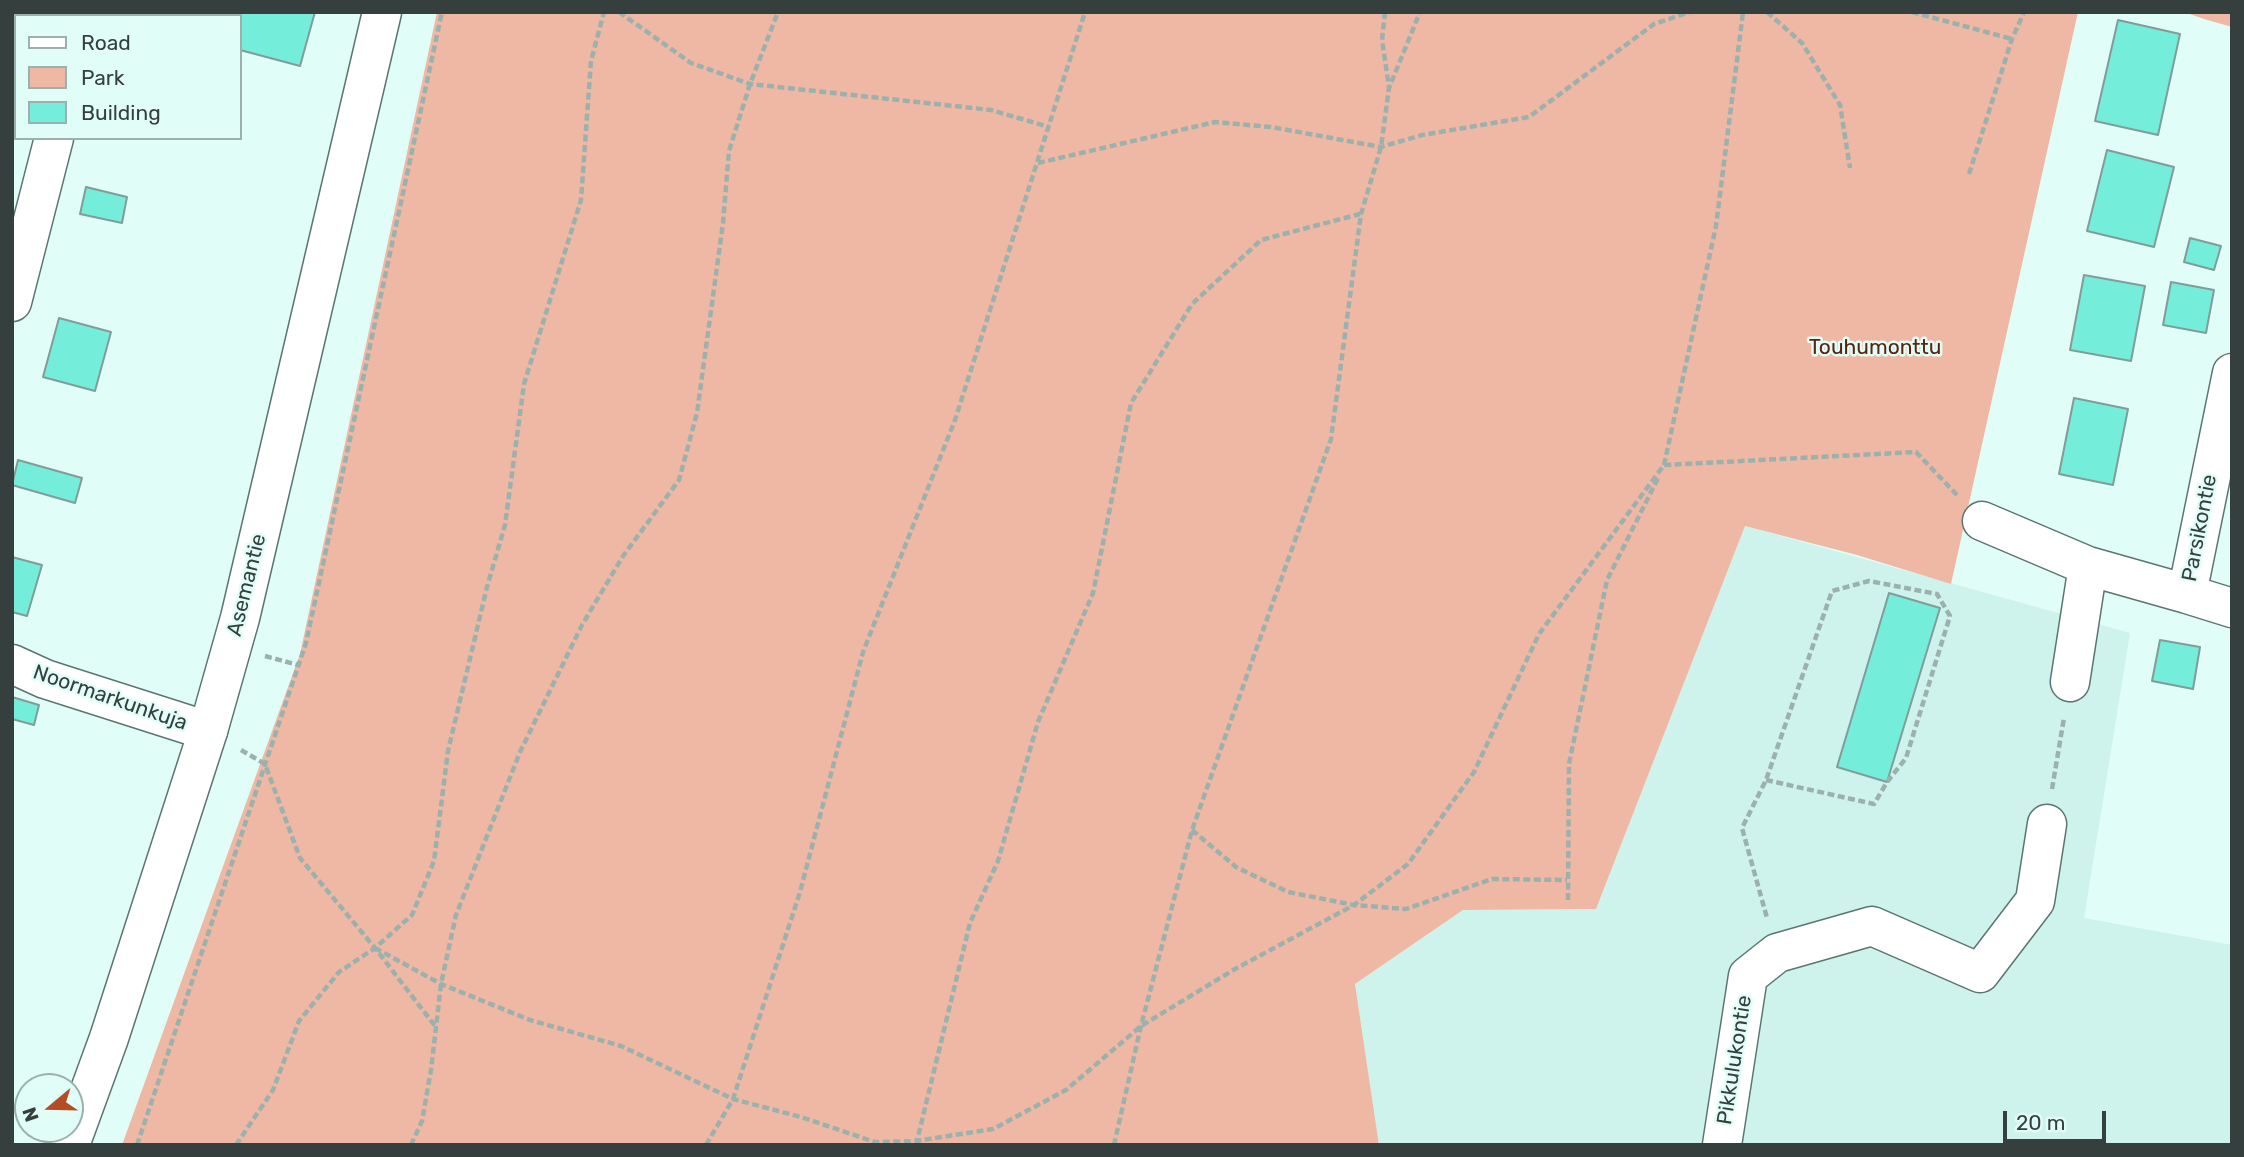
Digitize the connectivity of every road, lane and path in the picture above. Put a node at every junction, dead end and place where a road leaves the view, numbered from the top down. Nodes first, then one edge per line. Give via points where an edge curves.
1 (382, 12) edge
2 (442, 12) edge
3 (604, 12) edge
4 (619, 12) edge
5 (778, 12) edge
6 (1085, 12) edge
7 (1385, 12) edge
8 (1420, 12) edge
9 (1690, 12) edge
10 (1743, 12) edge
11 (1767, 12) edge
12 (1912, 12) edge
13 (2024, 12) edge
14 (2012, 40) junction
15 (750, 84) junction
16 (1389, 88) junction
17 (1049, 127) junction
18 (53, 140) edge
19 (1381, 148) junction
20 (1038, 163) junction
21 (1850, 169) dead end
22 (1969, 174) dead end
23 (1361, 214) junction
24 (12, 302) edge
25 (2232, 373) edge
26 (1664, 465) junction
27 (1982, 521) joint
28 (2088, 566) junction
29 (2187, 594) junction
30 (2232, 608) edge
31 (12, 664) edge
32 (2070, 682) joint
33 (208, 732) junction
34 (265, 764) junction
35 (1766, 780) junction
36 (2047, 824) joint
37 (1192, 830) junction
38 (1567, 880) junction
39 (1568, 900) dead end
40 (1354, 905) junction
41 (375, 948) junction
42 (1777, 953) junction
43 (441, 984) junction
44 (1142, 1026) junction
45 (436, 1027) junction
46 (733, 1099) junction
47 (916, 1143) edge
48 (70, 1145) edge
49 (137, 1145) edge
50 (236, 1145) edge
51 (411, 1145) edge
52 (706, 1145) edge
53 (1114, 1145) edge
54 (1722, 1145) edge

1 - 33 street, Asemantie via 240,618
2 - 34 path via 306,643
3 - 41 path via 591,61 581,200 524,383 505,525 448,751 434,861 412,915
4 - 15 path via 691,63
5 - 15 path
6 - 17 path
7 - 16 path via 1382,40
8 - 16 path
9 - 19 path via 1654,24 1529,117 1422,135
10 - 26 path via 1716,226
11 - 21 path via 1802,43 1840,105
12 - 14 path
13 - 14 path
14 - 22 path
15 - 17 path via 991,110
15 - 43 path via 729,151 697,413 679,480 623,555 520,752 456,915
16 - 19 path
17 - 20 path
18 - 24 street
19 - 20 path via 1271,127 1215,122
19 - 23 path
20 - 46 path via 955,420 863,652 800,892
23 - 37 path via 1331,439
23 - 47 path via 1261,240 1192,304 1131,403 1093,593 1038,722 998,860 970,923
25 - 29 street, Parsikontie
26 - 27 path via 1916,452
26 - 38 path via 1608,580 1569,764
26 - 40 path via 1539,634 1474,772 1408,864
27 - 28 street, Parsikontie
28 - 29 street, Parsikontie
28 - 32 street
29 - 30 street
31 - 33 street, Noormarkunkuja
32 - 36 path
33 - 48 street, Asemantie
34 - 41 path via 300,858
34 - 49 path
35 - 35 path via 1832,591 1869,581 1937,594 1950,616 1906,758 1874,804
35 - 42 path via 1742,828
36 - 42 street, Pikkulukontie via 2035,901 1980,973 1872,926
37 - 40 path via 1236,867 1288,892
37 - 44 path
38 - 39 path
38 - 40 path via 1492,879 1406,909
40 - 44 path
41 - 43 path
41 - 45 path
41 - 50 path via 339,972 299,1021 273,1090
42 - 54 street, Pikkulukontie via 1748,976
43 - 45 path
43 - 46 path via 530,1020 621,1046
44 - 47 path via 1066,1090 993,1129
44 - 53 path
45 - 51 path via 422,1121
46 - 47 path via 875,1142
46 - 52 path

